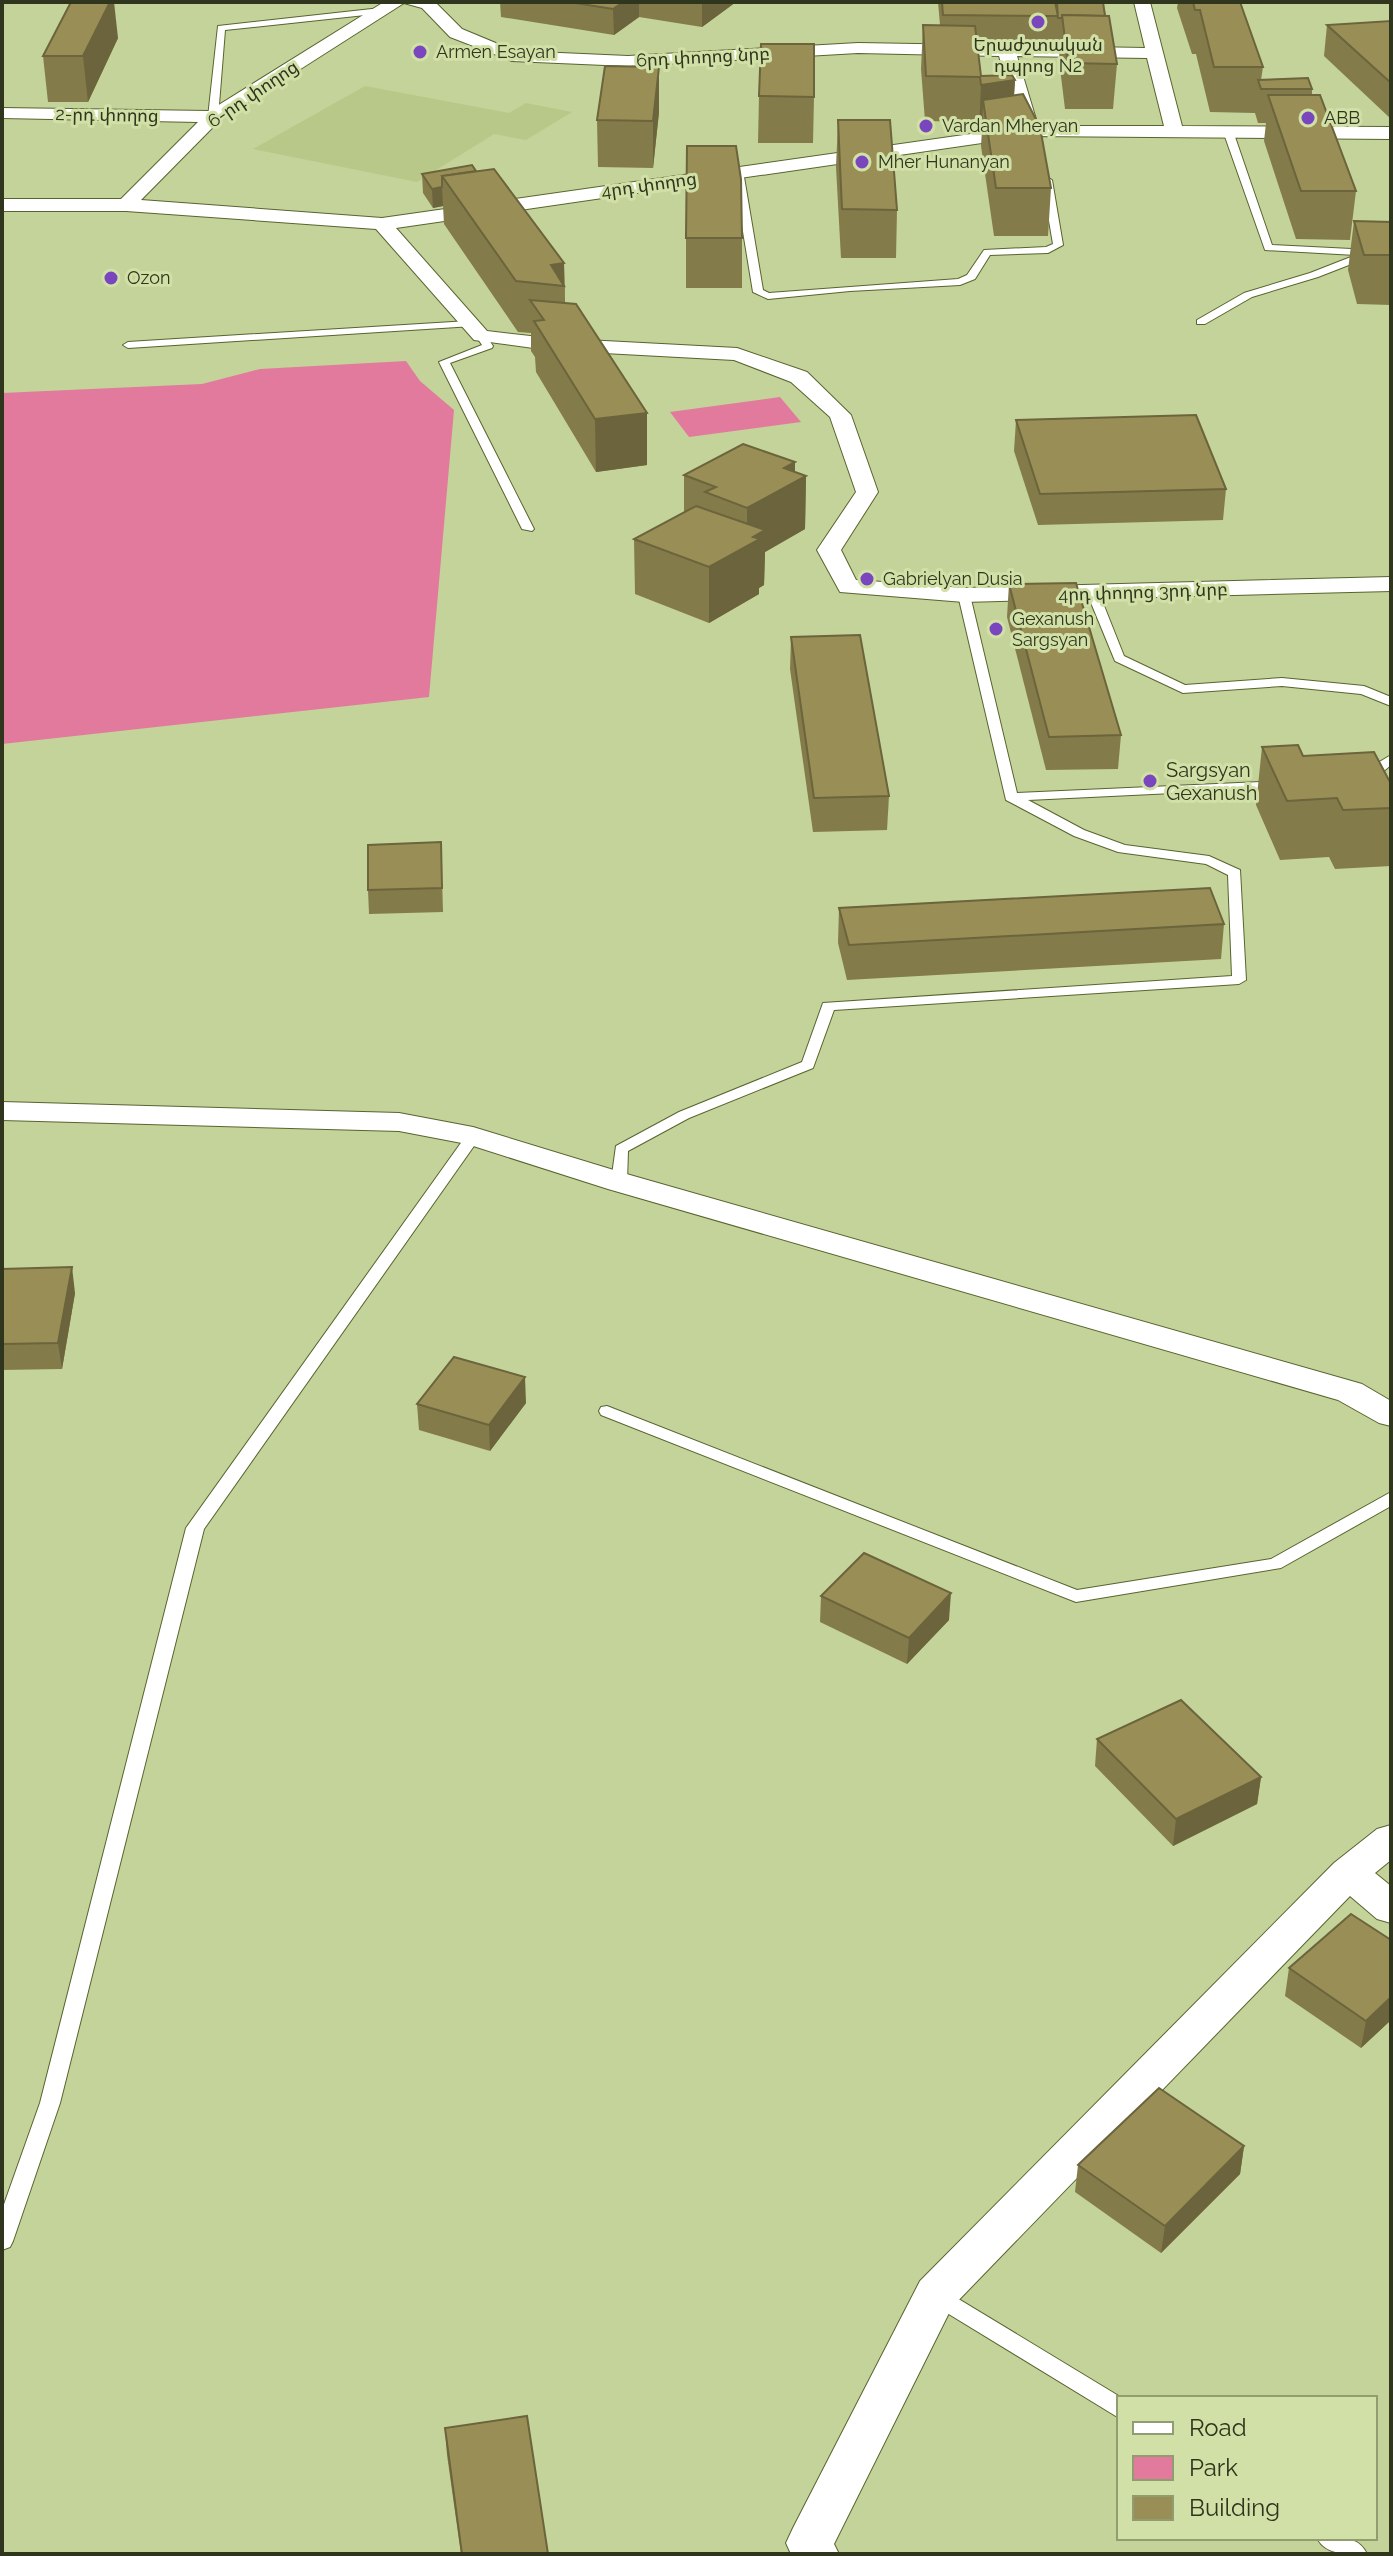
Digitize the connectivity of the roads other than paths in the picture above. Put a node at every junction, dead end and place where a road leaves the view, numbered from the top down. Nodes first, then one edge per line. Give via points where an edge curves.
1 (412, 2) edge
2 (1142, 2) edge
3 (388, 7) edge
4 (1007, 52) junction
5 (1154, 53) junction
6 (2, 113) edge
7 (213, 117) junction
8 (1174, 131) junction
9 (1228, 131) junction
10 (1390, 135) edge
11 (1037, 136) junction
12 (738, 171) junction
13 (1046, 174) edge
14 (2, 205) edge
15 (126, 205) junction
16 (382, 224) junction
17 (1371, 253) junction
18 (1391, 254) edge
19 (1201, 322) dead end
20 (475, 330) junction
21 (128, 345) dead end
22 (528, 529) dead end
23 (1391, 584) edge
24 (1093, 593) junction
25 (964, 595) junction
26 (1391, 702) edge
27 (1391, 759) edge
28 (1352, 778) edge
29 (1293, 783) edge
30 (1011, 797) junction
31 (2, 1111) edge
32 (473, 1136) junction
33 (619, 1182) junction
34 (607, 1411) dead end
35 (1391, 1415) edge
36 (1391, 1498) edge
37 (1391, 1839) edge
38 (1348, 1873) junction
39 (1391, 1908) edge
40 (2, 2241) edge
41 (936, 2294) junction
42 (1117, 2407) edge
43 (1332, 2540) edge
44 (815, 2554) edge
45 (1355, 2554) edge

1 - 4 street, 6րդ փողոց նրբ via 427,4 456,33 512,56 628,61 858,48
2 - 5 street
3 - 7 street, 6-րդ փողոց
3 - 7 lane via 221,28
4 - 5 street, 6րդ փողոց նրբ
4 - 11 street
5 - 8 street
6 - 7 street, 2-րդ փողոց
7 - 15 street, 6-րդ փողոց
8 - 9 street, 4րդ փողոց
8 - 11 street, 4րդ փողոց
9 - 10 street, 4րդ փողոց
9 - 17 lane via 1268,248
11 - 12 street, 4րդ փողոց
12 - 13 lane via 758,292 768,296 960,282 971,277 987,252 1048,250 1058,245
12 - 16 street, 4րդ փողոց
14 - 15 street, 4րդ փողոց
15 - 16 street, 4րդ փողոց
16 - 20 street
17 - 18 lane
17 - 19 lane via 1248,295
20 - 21 lane
20 - 22 lane via 488,346 444,362
20 - 25 street, 4րդ փողոց 3րդ նրբ via 548,344 737,354 799,377 840,415 867,492 829,550 848,587
23 - 24 street, 4րդ փողոց 3րդ նրբ
24 - 25 street, 4րդ փողոց 3րդ նրբ
24 - 26 lane via 1119,658 1183,689 1282,682 1364,690
25 - 30 lane
27 - 28 lane via 1373,773
29 - 30 lane
30 - 33 lane via 1079,833 1123,849 1209,860 1235,873 1239,980 828,1006 808,1065 684,1115 621,1149
31 - 32 street via 399,1122
32 - 33 street
32 - 40 lane via 195,1528 50,2103
33 - 35 street via 1350,1392
34 - 36 lane via 1076,1596 1275,1564
37 - 38 street
38 - 39 street
38 - 41 street
41 - 42 lane
41 - 44 street via 810,2543
43 - 45 lane

